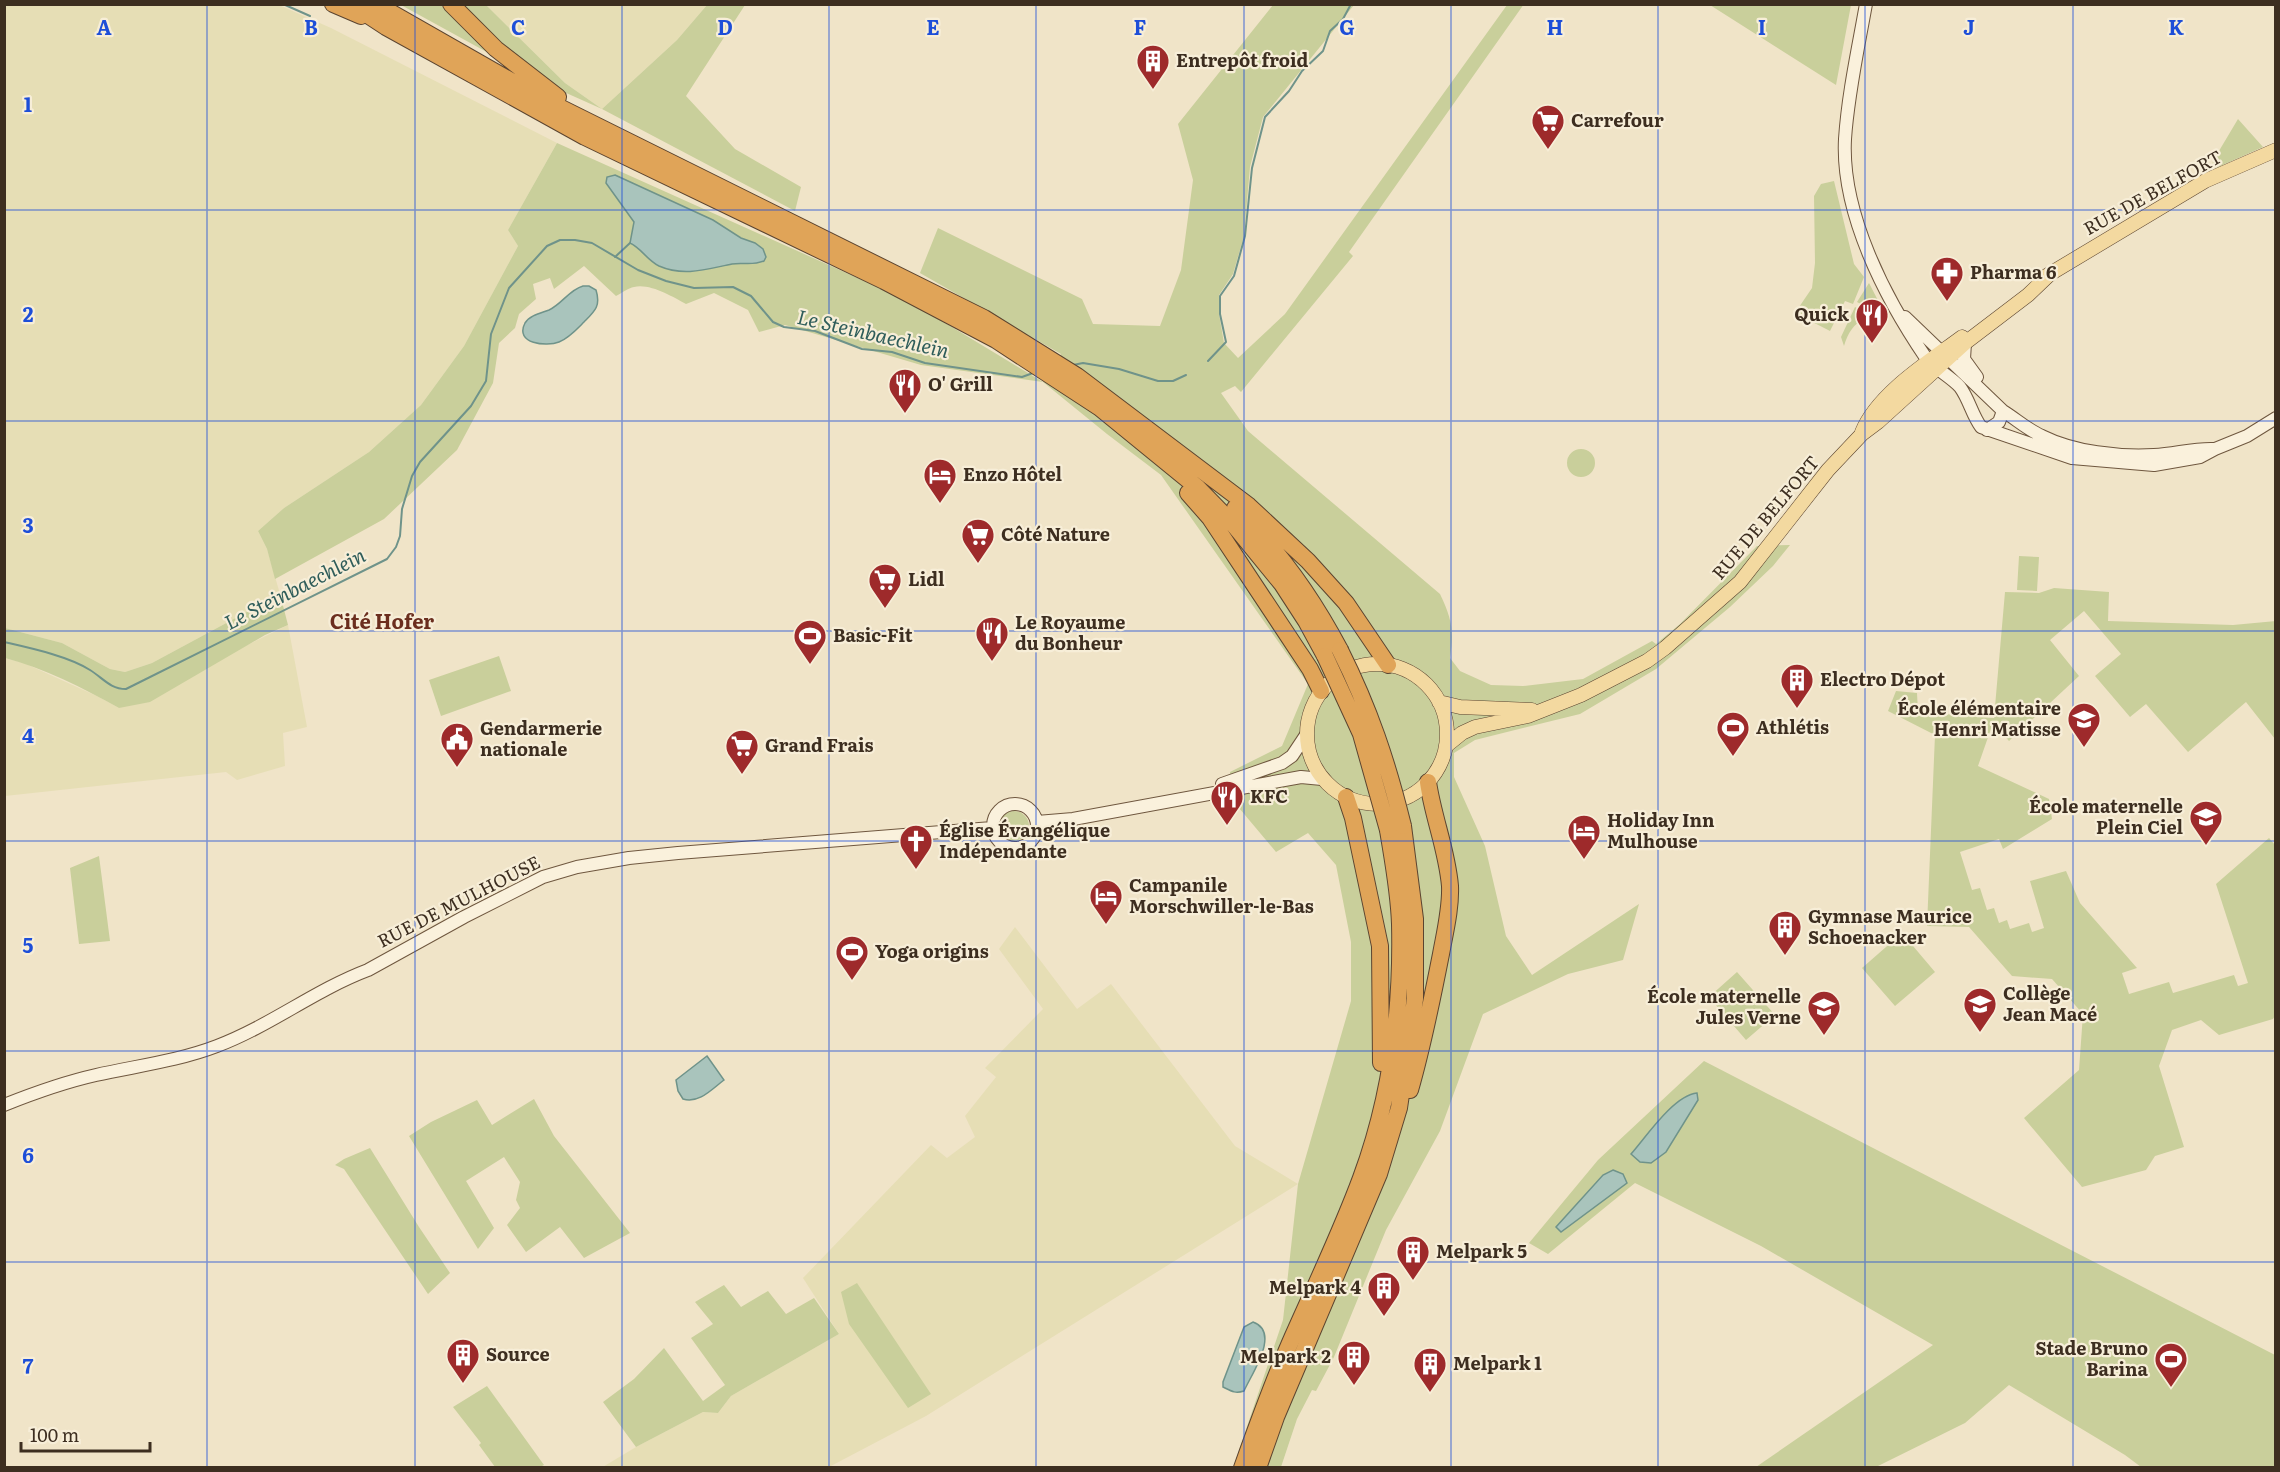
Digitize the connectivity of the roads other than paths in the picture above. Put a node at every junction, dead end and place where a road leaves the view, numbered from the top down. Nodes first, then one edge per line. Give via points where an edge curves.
1 (333, 4) edge
2 (351, 4) edge
3 (376, 4) edge
4 (451, 4) edge
5 (1866, 4) edge
6 (386, 27) junction
7 (593, 122) junction
8 (2276, 150) edge
9 (1877, 272) junction
10 (2051, 273) junction
11 (1965, 344) junction
12 (1935, 361) junction
13 (1980, 390) junction
14 (1999, 407) junction
15 (1972, 410) junction
16 (2276, 418) edge
17 (1987, 430) junction
18 (1862, 434) junction
19 (1168, 453) junction
20 (2154, 460) junction
21 (1388, 665) junction
22 (1321, 691) junction
23 (1439, 702) junction
24 (1540, 710) junction
25 (1306, 735) junction
26 (1446, 746) junction
27 (1322, 779) junction
28 (1428, 782) junction
29 (1346, 797) junction
30 (1159, 803) junction
31 (1037, 822) junction
32 (992, 828) junction
33 (1395, 828) junction
34 (4, 1105) edge
35 (1399, 1108) junction
36 (1361, 1178) junction
37 (1242, 1467) edge
38 (1258, 1467) edge

1 - 6 highway
2 - 6 highway
3 - 7 highway via 541,98
4 - 7 highway via 496,49
5 - 9 main road via 1849,101 1846,173 1854,209
6 - 19 highway via 585,137 884,281 996,340
7 - 19 highway via 984,318 1077,376
8 - 10 main road, RUE DE BELFORT via 2205,181
9 - 12 main road via 1899,313
9 - 12 main road via 1876,288 1894,320 1920,359
10 - 11 main road, RUE DE BELFORT
10 - 12 main road, RUE DE BELFORT
11 - 12 main road, RUE DE BELFORT
11 - 13 main road via 1964,359 1979,381
12 - 13 main road
12 - 15 main road via 1961,389
12 - 18 main road, RUE DE BELFORT
12 - 18 main road, RUE DE BELFORT via 1872,413
13 - 14 main road
14 - 15 main road via 1986,404
14 - 17 main road via 1999,422
14 - 20 main road via 2042,436 2071,446
15 - 17 main road
16 - 20 main road via 2247,436 2215,448 2199,448
17 - 20 main road via 2072,458
18 - 24 main road, RUE DE BELFORT via 1828,470 1740,582 1698,621 1647,660 1581,695
19 - 21 highway via 1249,506 1308,561 1346,603
19 - 22 highway via 1174,477 1210,518
19 - 33 highway, bridge via 1266,540 1320,613 1333,653 1360,690 1376,731
21 - 22 main road via 1351,669
21 - 23 main road via 1413,674
22 - 25 main road via 1313,705
23 - 24 main road, RUE DE BELFORT via 1460,707
23 - 26 main road via 1445,716
24 - 26 main road, RUE DE BELFORT via 1474,728
25 - 27 main road via 1311,758
25 - 30 main road via 1292,756 1282,763
26 - 28 main road via 1440,765
27 - 29 main road
27 - 30 main road via 1301,777
28 - 29 main road via 1398,801 1363,803
28 - 35 highway via 1448,859 1450,890 1424,1039 1409,1095
29 - 36 highway via 1373,904 1382,990 1382,1057 1376,1105 1358,1168
30 - 31 main road
31 - 32 main road via 1033,812 1014,804 998,811
31 - 32 main road via 1034,839 1019,849 1004,846 995,838
32 - 34 main road, RUE DE MULHOUSE via 648,856 559,871 487,904 368,970 217,1046 83,1078
33 - 35 highway via 1414,919 1415,999
33 - 36 highway via 1400,922 1398,1002 1392,1063
35 - 38 highway via 1379,1174
36 - 37 highway via 1274,1381

